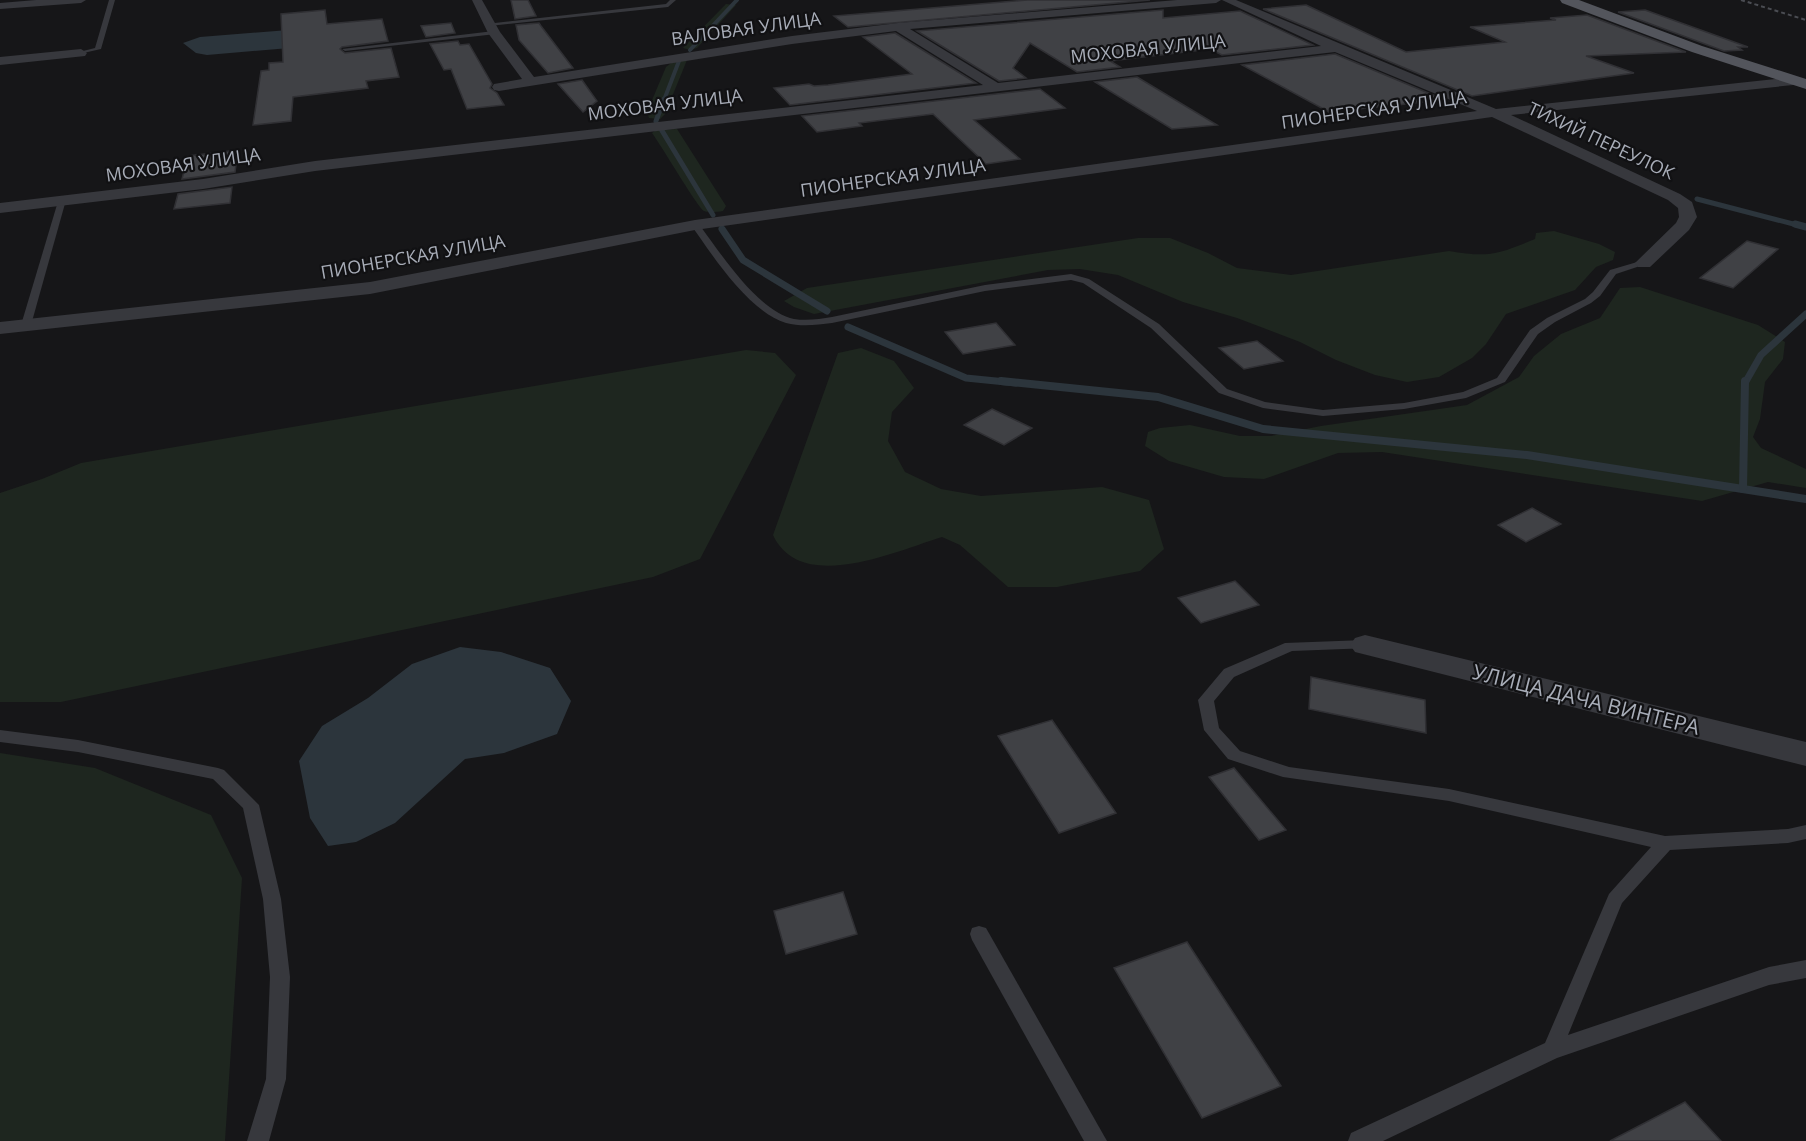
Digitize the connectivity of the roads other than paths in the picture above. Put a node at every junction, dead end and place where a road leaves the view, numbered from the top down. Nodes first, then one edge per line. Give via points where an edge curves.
1 (81, 0) edge
2 (112, 0) edge
3 (477, 0) edge
4 (673, 0) edge
5 (1216, 0) edge
6 (1227, 0) edge
7 (1568, 0) edge
8 (0, 6) edge
9 (898, 27) junction
10 (491, 28) junction
11 (1336, 48) junction
12 (345, 49) dead end
13 (81, 53) joint
14 (0, 61) edge
15 (529, 80) junction
16 (1800, 83) edge
17 (994, 86) junction
18 (499, 87) dead end
19 (1494, 112) junction
20 (62, 200) junction
21 (0, 208) edge
22 (695, 225) junction
23 (1644, 263) joint
24 (26, 324) junction
25 (0, 328) edge
26 (1365, 645) joint
27 (0, 736) edge
28 (1806, 754) edge
29 (1806, 832) edge
30 (1665, 843) junction
31 (980, 934) dead end
32 (1806, 969) edge
33 (1552, 1050) junction
34 (258, 1141) edge
35 (1096, 1141) edge
36 (1359, 1141) edge

1 - 8 street
2 - 13 lane via 98,49
3 - 10 street
4 - 10 lane via 668,5
5 - 9 street, ВАЛОВАЯ УЛИЦА
6 - 11 street
7 - 16 main road
9 - 15 street, ВАЛОВАЯ УЛИЦА
9 - 17 street
10 - 12 lane
10 - 15 street
11 - 17 street, МОХОВАЯ УЛИЦА
11 - 19 street
13 - 14 street
15 - 18 street, ВАЛОВАЯ УЛИЦА
16 - 19 street, ПИОНЕРСКАЯ УЛИЦА
17 - 20 street, МОХОВАЯ УЛИЦА via 315,166
19 - 22 street, ПИОНЕРСКАЯ УЛИЦА
19 - 23 street, ТИХИЙ ПЕРЕУЛОК via 1686,206 1688,217 1683,226
20 - 21 street, МОХОВАЯ УЛИЦА
20 - 24 lane
22 - 23 lane via 751,296 785,319 807,323 832,320 985,288 1071,277 1086,281 1155,326 1224,391 1263,405 1323,413 1404,406 1466,395 1501,380 1534,332 1588,302 1613,272
22 - 24 street, ПИОНЕРСКАЯ УЛИЦА via 370,288
24 - 25 street, ПИОНЕРСКАЯ УЛИЦА
26 - 28 street, УЛИЦА ДАЧА ВИНТЕРА
26 - 30 lane via 1290,646 1229,673 1206,700 1212,730 1234,755 1289,773 1449,795
27 - 34 lane via 78,746 218,774 251,805 272,899 280,977 276,1079
29 - 30 lane
30 - 33 lane via 1615,900
31 - 35 lane
32 - 33 lane via 1769,976
33 - 36 lane

